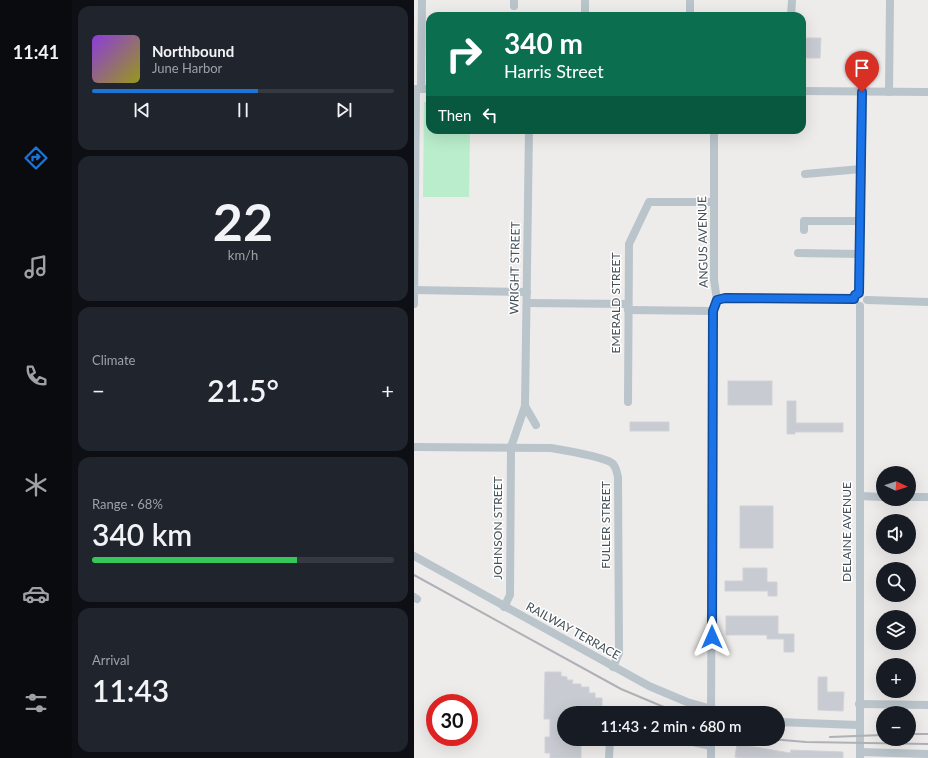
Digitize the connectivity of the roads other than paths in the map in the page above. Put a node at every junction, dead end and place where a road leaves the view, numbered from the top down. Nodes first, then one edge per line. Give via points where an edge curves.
1 (422, 0) edge
2 (585, 0) edge
3 (690, 0) edge
4 (792, 0) edge
5 (890, 0) edge
6 (585, 12) edge
7 (690, 12) edge
8 (791, 12) edge
9 (417, 89) edge
10 (806, 92) edge
11 (862, 92) junction
12 (889, 92) junction
13 (928, 92) edge
14 (529, 134) edge
15 (714, 134) edge
16 (861, 169) junction
17 (805, 174) dead end
18 (714, 202) junction
19 (861, 222) junction
20 (804, 230) dead end
21 (798, 254) dead end
22 (860, 254) junction
23 (414, 290) edge
24 (527, 292) junction
25 (856, 296) junction
26 (717, 300) junction
27 (867, 300) junction
28 (928, 302) edge
29 (527, 303) junction
30 (414, 304) edge
31 (860, 306) junction
32 (628, 307) junction
33 (713, 311) junction
34 (628, 402) dead end
35 (525, 406) junction
36 (536, 425) dead end
37 (414, 447) edge
38 (511, 447) junction
39 (860, 496) junction
40 (876, 497) edge
41 (916, 497) edge
42 (928, 497) edge
43 (414, 556) edge
44 (504, 607) junction
45 (613, 667) junction
46 (858, 704) junction
47 (928, 705) edge
48 (699, 706) edge
49 (711, 706) edge
50 (785, 722) edge
51 (858, 725) junction
52 (610, 746) edge
53 (711, 746) edge
54 (928, 754) edge
55 (860, 755) edge
56 (609, 758) edge
57 (711, 758) edge

1 - 9 street
2 - 6 street
3 - 7 street
4 - 8 street
5 - 12 street
9 - 23 street
10 - 11 street
11 - 12 street
11 - 16 street
12 - 13 street
14 - 24 street, WRIGHT STREET
15 - 18 street, ANGUS AVENUE
16 - 17 street
16 - 19 street
18 - 26 street, ANGUS AVENUE via 714,280
18 - 32 street, EMERALD STREET via 649,202 629,244
19 - 20 street via 804,221
19 - 22 street
21 - 22 street
22 - 25 street
23 - 24 street
23 - 30 street
24 - 29 street, WRIGHT STREET
25 - 26 street
25 - 27 street via 864,294
25 - 31 street via 855,304
26 - 33 street, ANGUS AVENUE
27 - 28 street
27 - 31 street
29 - 32 street
29 - 35 street, WRIGHT STREET
31 - 39 street, DELAINE AVENUE
32 - 33 street
32 - 34 street, EMERALD STREET
33 - 49 street, ANGUS AVENUE
35 - 36 street
35 - 38 street, WRIGHT STREET
37 - 38 street, FULLER STREET
38 - 44 street, JOHNSON STREET via 510,595
38 - 45 street, FULLER STREET via 570,450 612,463 616,470 618,653
39 - 40 street
39 - 46 street, DELAINE AVENUE
41 - 42 street
43 - 44 street, RAILWAY TERRACE
44 - 45 street, RAILWAY TERRACE
45 - 48 street, RAILWAY TERRACE via 649,686
46 - 47 street
46 - 51 street, DELAINE AVENUE
50 - 51 street
51 - 55 street, DELAINE AVENUE
52 - 56 street
53 - 57 street
54 - 55 street

